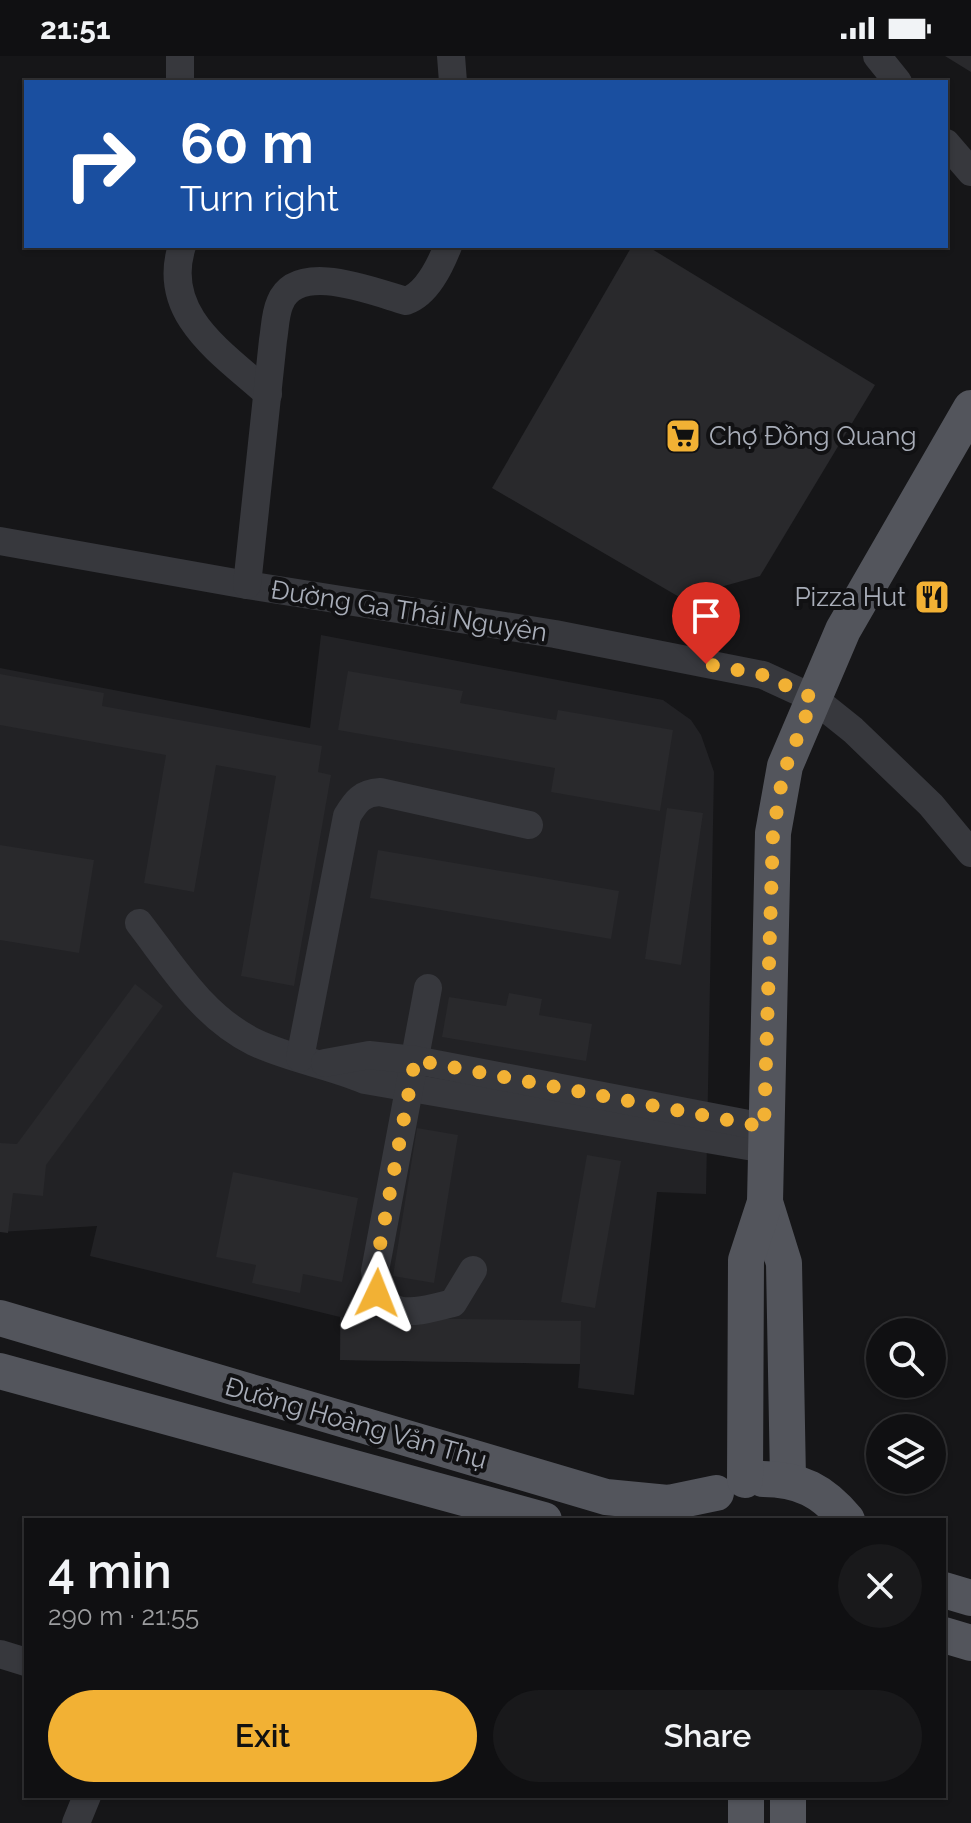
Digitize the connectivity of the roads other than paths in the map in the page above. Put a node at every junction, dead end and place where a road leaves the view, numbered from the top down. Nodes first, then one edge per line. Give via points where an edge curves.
1 (180, 56) edge
2 (451, 56) edge
3 (877, 56) edge
4 (180, 80) edge
5 (453, 80) edge
6 (896, 80) edge
7 (948, 145) edge
8 (971, 172) edge
9 (182, 248) edge
10 (447, 248) edge
11 (268, 394) junction
12 (971, 408) edge
13 (0, 541) edge
14 (247, 585) junction
15 (813, 698) junction
16 (529, 825) dead end
17 (971, 853) edge
18 (139, 923) dead end
19 (428, 988) dead end
20 (312, 1061) junction
21 (412, 1074) junction
22 (765, 1138) junction
23 (765, 1202) junction
24 (473, 1270) dead end
25 (0, 1318) edge
26 (0, 1371) edge
27 (788, 1479) junction
28 (730, 1486) junction
29 (537, 1518) edge
30 (693, 1518) edge
31 (845, 1518) edge
32 (946, 1591) edge
33 (971, 1598) edge
34 (946, 1636) edge
35 (971, 1643) edge
36 (0, 1654) edge
37 (24, 1661) edge
38 (86, 1798) edge
39 (746, 1798) edge
40 (788, 1798) edge
41 (76, 1823) edge
42 (746, 1823) edge
43 (788, 1823) edge

1 - 4 street
2 - 5 street
3 - 6 street
7 - 8 street
9 - 11 street via 175,281 182,306 201,333
10 - 11 street via 424,289 406,301 315,280 285,294 279,305
11 - 14 street
12 - 15 main road via 843,630
13 - 14 street, Đường Ga Thái Nguyên
14 - 15 street, Đường Ga Thái Nguyên via 555,634 763,675
15 - 17 street, Đường Ga Thái Nguyên via 931,805
15 - 22 main road via 783,774 773,833
16 - 20 street via 380,792 355,801 347,816
18 - 20 street via 204,1008 256,1043
19 - 21 street
20 - 21 street via 369,1055
21 - 22 street via 477,1102
21 - 24 street via 375,1271 377,1293 389,1306 412,1313 453,1303
22 - 23 main road
23 - 27 main road via 784,1263
23 - 28 main road via 746,1260
25 - 28 main road, Đường Hoàng Văn Thụ via 606,1497 668,1503
26 - 29 main road, Đường Hoàng Văn Thụ
27 - 28 main road, Đường Hoàng Văn Thụ
27 - 31 main road via 812,1487
28 - 30 main road
32 - 33 main road
34 - 35 main road
36 - 37 street
38 - 41 street
39 - 42 main road
40 - 43 main road

